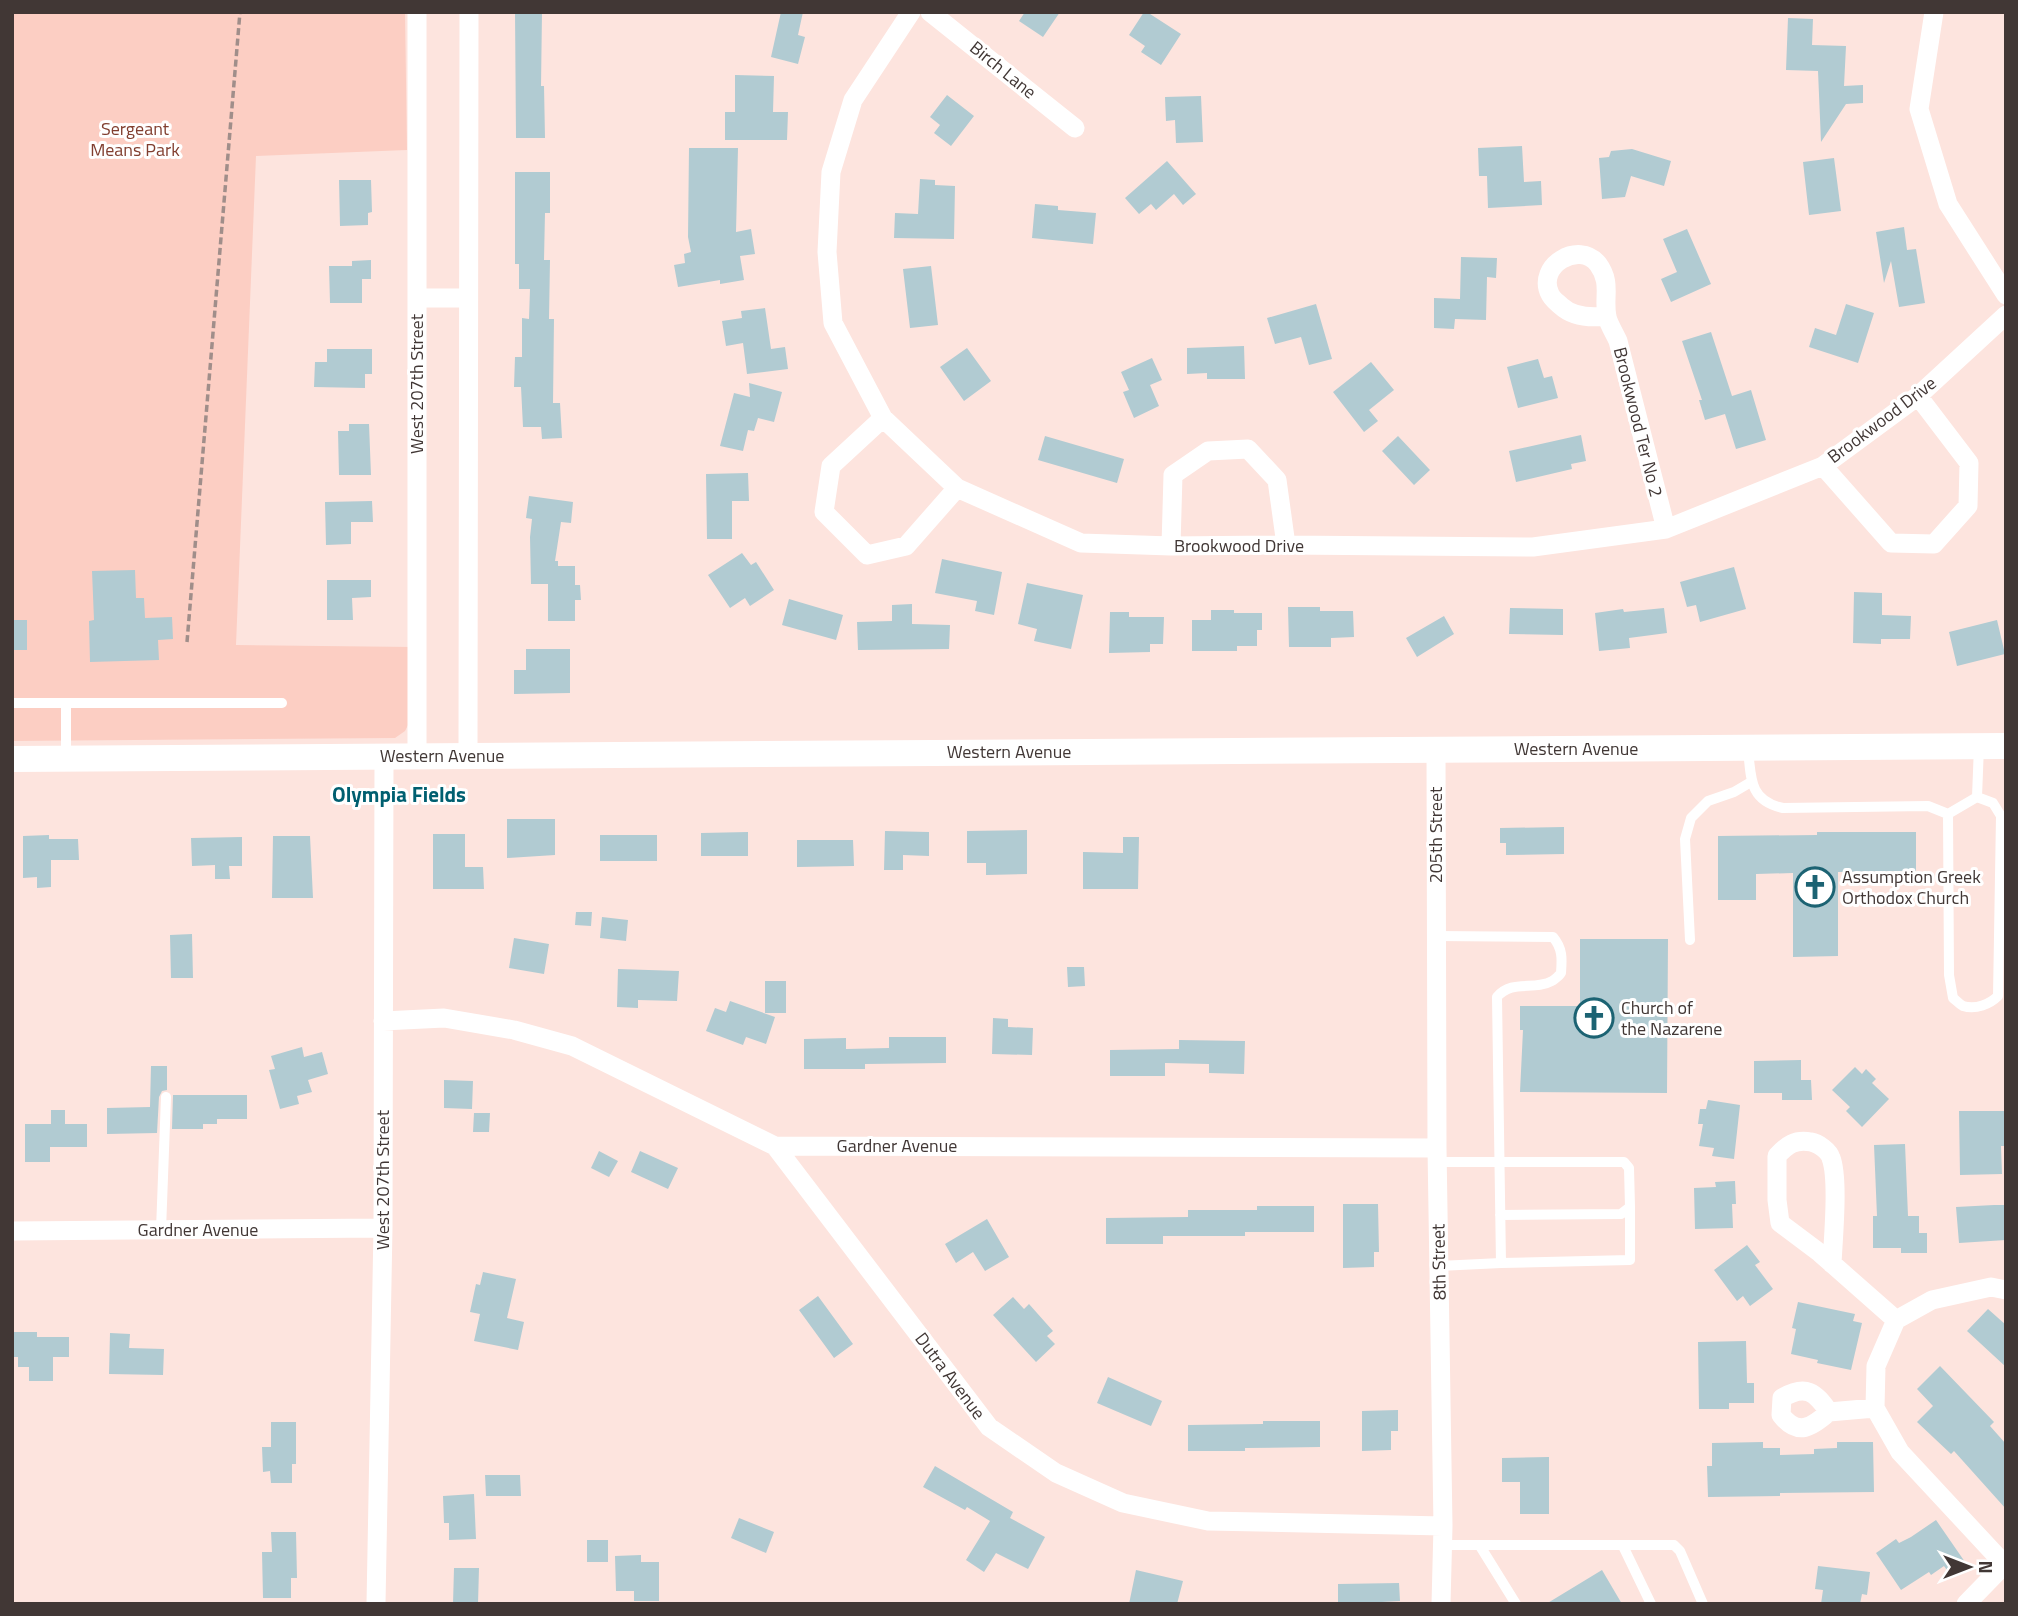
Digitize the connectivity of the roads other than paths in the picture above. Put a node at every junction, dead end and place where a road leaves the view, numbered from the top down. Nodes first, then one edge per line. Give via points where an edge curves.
1 (417, 12) edge
2 (468, 12) edge
3 (911, 12) edge
4 (930, 12) edge
5 (1934, 12) edge
6 (1075, 128) dead end
7 (2006, 295) edge
8 (417, 298) junction
9 (468, 298) junction
10 (2006, 315) edge
11 (1607, 316) dead end
12 (1918, 396) junction
13 (883, 418) junction
14 (1823, 466) junction
15 (957, 488) junction
16 (1666, 529) junction
17 (1286, 545) junction
18 (1171, 546) junction
19 (12, 703) edge
20 (66, 703) junction
21 (282, 703) dead end
22 (1979, 746) junction
23 (2006, 746) edge
24 (1748, 747) junction
25 (1436, 749) junction
26 (468, 756) junction
27 (384, 757) junction
28 (417, 757) junction
29 (12, 758) edge
30 (66, 758) junction
31 (1751, 782) junction
32 (1977, 797) junction
33 (1948, 814) junction
34 (1437, 928) junction
35 (1690, 940) dead end
36 (383, 1021) junction
37 (166, 1097) dead end
38 (775, 1146) junction
39 (1438, 1155) junction
40 (1499, 1161) junction
41 (1630, 1207) junction
42 (1500, 1214) junction
43 (383, 1228) junction
44 (161, 1230) junction
45 (12, 1231) edge
46 (1501, 1263) junction
47 (1832, 1264) junction
48 (1439, 1266) junction
49 (2006, 1290) edge
50 (1896, 1320) junction
51 (1875, 1408) junction
52 (1829, 1412) dead end
53 (1442, 1535) junction
54 (1480, 1546) junction
55 (1623, 1546) junction
56 (2005, 1565) edge
57 (376, 1604) edge
58 (1441, 1604) edge
59 (1516, 1604) edge
60 (1651, 1604) edge
61 (1703, 1604) edge
62 (1966, 1604) edge

1 - 8 street, West 207th Street
2 - 9 street
3 - 13 street, Brookwood Drive via 853,100 831,172 827,252 833,323
4 - 6 street, Birch Lane
5 - 7 street via 1919,109 1948,204
8 - 9 street
8 - 28 street, West 207th Street
9 - 26 street
10 - 12 street, Brookwood Drive
11 - 16 street, Brookwood Ter No 2 via 1618,341
12 - 14 street, Brookwood Drive
12 - 14 street via 1969,463 1968,506 1934,544 1891,543
13 - 15 street, Brookwood Drive
13 - 15 street via 831,466 824,512 867,555 906,546
14 - 16 street, Brookwood Drive
15 - 18 street, Brookwood Drive via 1081,543
16 - 17 street, Brookwood Drive via 1533,547
17 - 18 street, Brookwood Drive
17 - 18 street via 1276,480 1248,449 1208,451 1173,475
19 - 20 lane
20 - 21 lane
20 - 30 lane
22 - 23 main road, Western Avenue
22 - 24 main road, Western Avenue
22 - 32 lane
24 - 25 main road, Western Avenue
24 - 31 lane
25 - 26 main road, Western Avenue
25 - 34 street, 205th Street
26 - 28 main road, Western Avenue
27 - 28 main road, Western Avenue
27 - 30 main road, Western Avenue
27 - 36 street, West 207th Street
29 - 30 main road, Western Avenue
31 - 33 lane via 1759,797 1783,808 1928,806
31 - 35 lane via 1708,801 1691,818 1685,839
32 - 33 lane
32 - 33 lane via 1993,803 2001,816 1998,996 1984,1006 1963,1006 1953,998
34 - 39 street, 8th Street
34 - 40 lane via 1553,937 1560,945 1561,973 1553,981 1515,986 1497,997
36 - 38 street, Gardner Avenue via 444,1018 572,1046
36 - 43 street, West 207th Street
37 - 44 lane
38 - 39 street, Gardner Avenue
38 - 53 street, Dutra Avenue via 989,1427 1056,1473 1123,1503 1208,1521
39 - 40 lane
39 - 48 street, 8th Street
40 - 41 lane via 1624,1162 1629,1168
40 - 42 lane
41 - 42 lane via 1621,1214
41 - 46 lane via 1630,1260
42 - 46 lane
43 - 44 street, Gardner Avenue
43 - 57 street, West 207th Street
44 - 45 street, Gardner Avenue
46 - 48 lane
47 - 47 street via 1780,1223 1777,1156 1788,1144 1817,1143 1831,1157
47 - 50 street
48 - 53 street, 8th Street
49 - 50 street via 1991,1287 1932,1300
50 - 51 street via 1876,1366
51 - 52 street
51 - 56 street via 1900,1452
53 - 54 lane
53 - 58 street, 8th Street
54 - 55 lane
54 - 59 lane
55 - 60 lane
55 - 61 lane via 1674,1545
56 - 62 street

